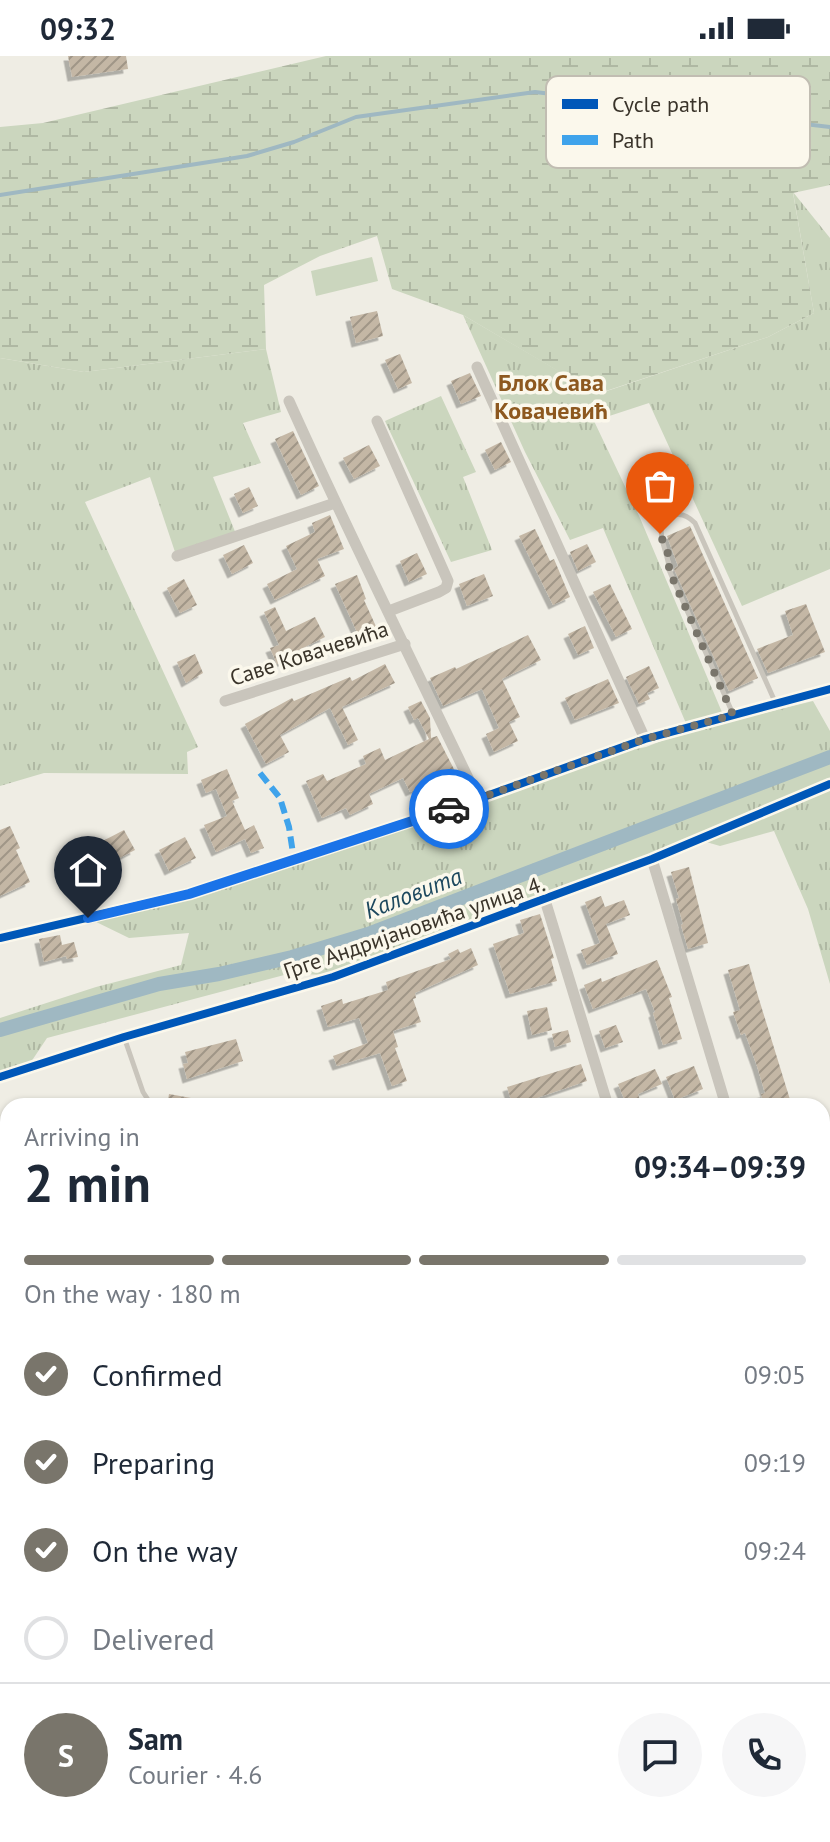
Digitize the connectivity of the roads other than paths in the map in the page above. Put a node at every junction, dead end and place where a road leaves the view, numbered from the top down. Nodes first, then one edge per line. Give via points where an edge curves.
1 (477, 367) dead end
2 (289, 401) dead end
3 (377, 421) dead end
4 (335, 503) junction
5 (177, 556) dead end
6 (389, 611) junction
7 (405, 644) junction
8 (830, 689) edge
9 (225, 701) dead end
10 (776, 704) junction
11 (733, 715) junction
12 (645, 739) junction
13 (830, 784) edge
14 (478, 799) junction
15 (652, 859) junction
16 (545, 900) junction
17 (0, 938) edge
18 (124, 1037) junction
19 (0, 1077) edge
20 (147, 1098) edge
21 (606, 1098) edge
22 (724, 1098) edge

1 - 12 street
2 - 4 street, Саве Ковачевића
3 - 6 street, Саве Ковачевића via 448,581 439,592
4 - 5 street
4 - 6 street, Саве Ковачевића
6 - 7 street, Саве Ковачевића
7 - 9 street, Саве Ковачевића
7 - 14 street, Саве Ковачевића
8 - 10 street
10 - 11 street
10 - 11 lane via 695,523 676,515 661,530 669,570
11 - 12 street
12 - 14 street
13 - 15 street, Грге Андријановића улица 4.
14 - 17 street via 189,894
15 - 16 street, Грге Андријановића улица 4.
15 - 22 street
16 - 18 street, Грге Андријановића улица 4. via 333,977
16 - 21 street
18 - 19 street, Грге Андријановића улица 4.
18 - 20 lane

